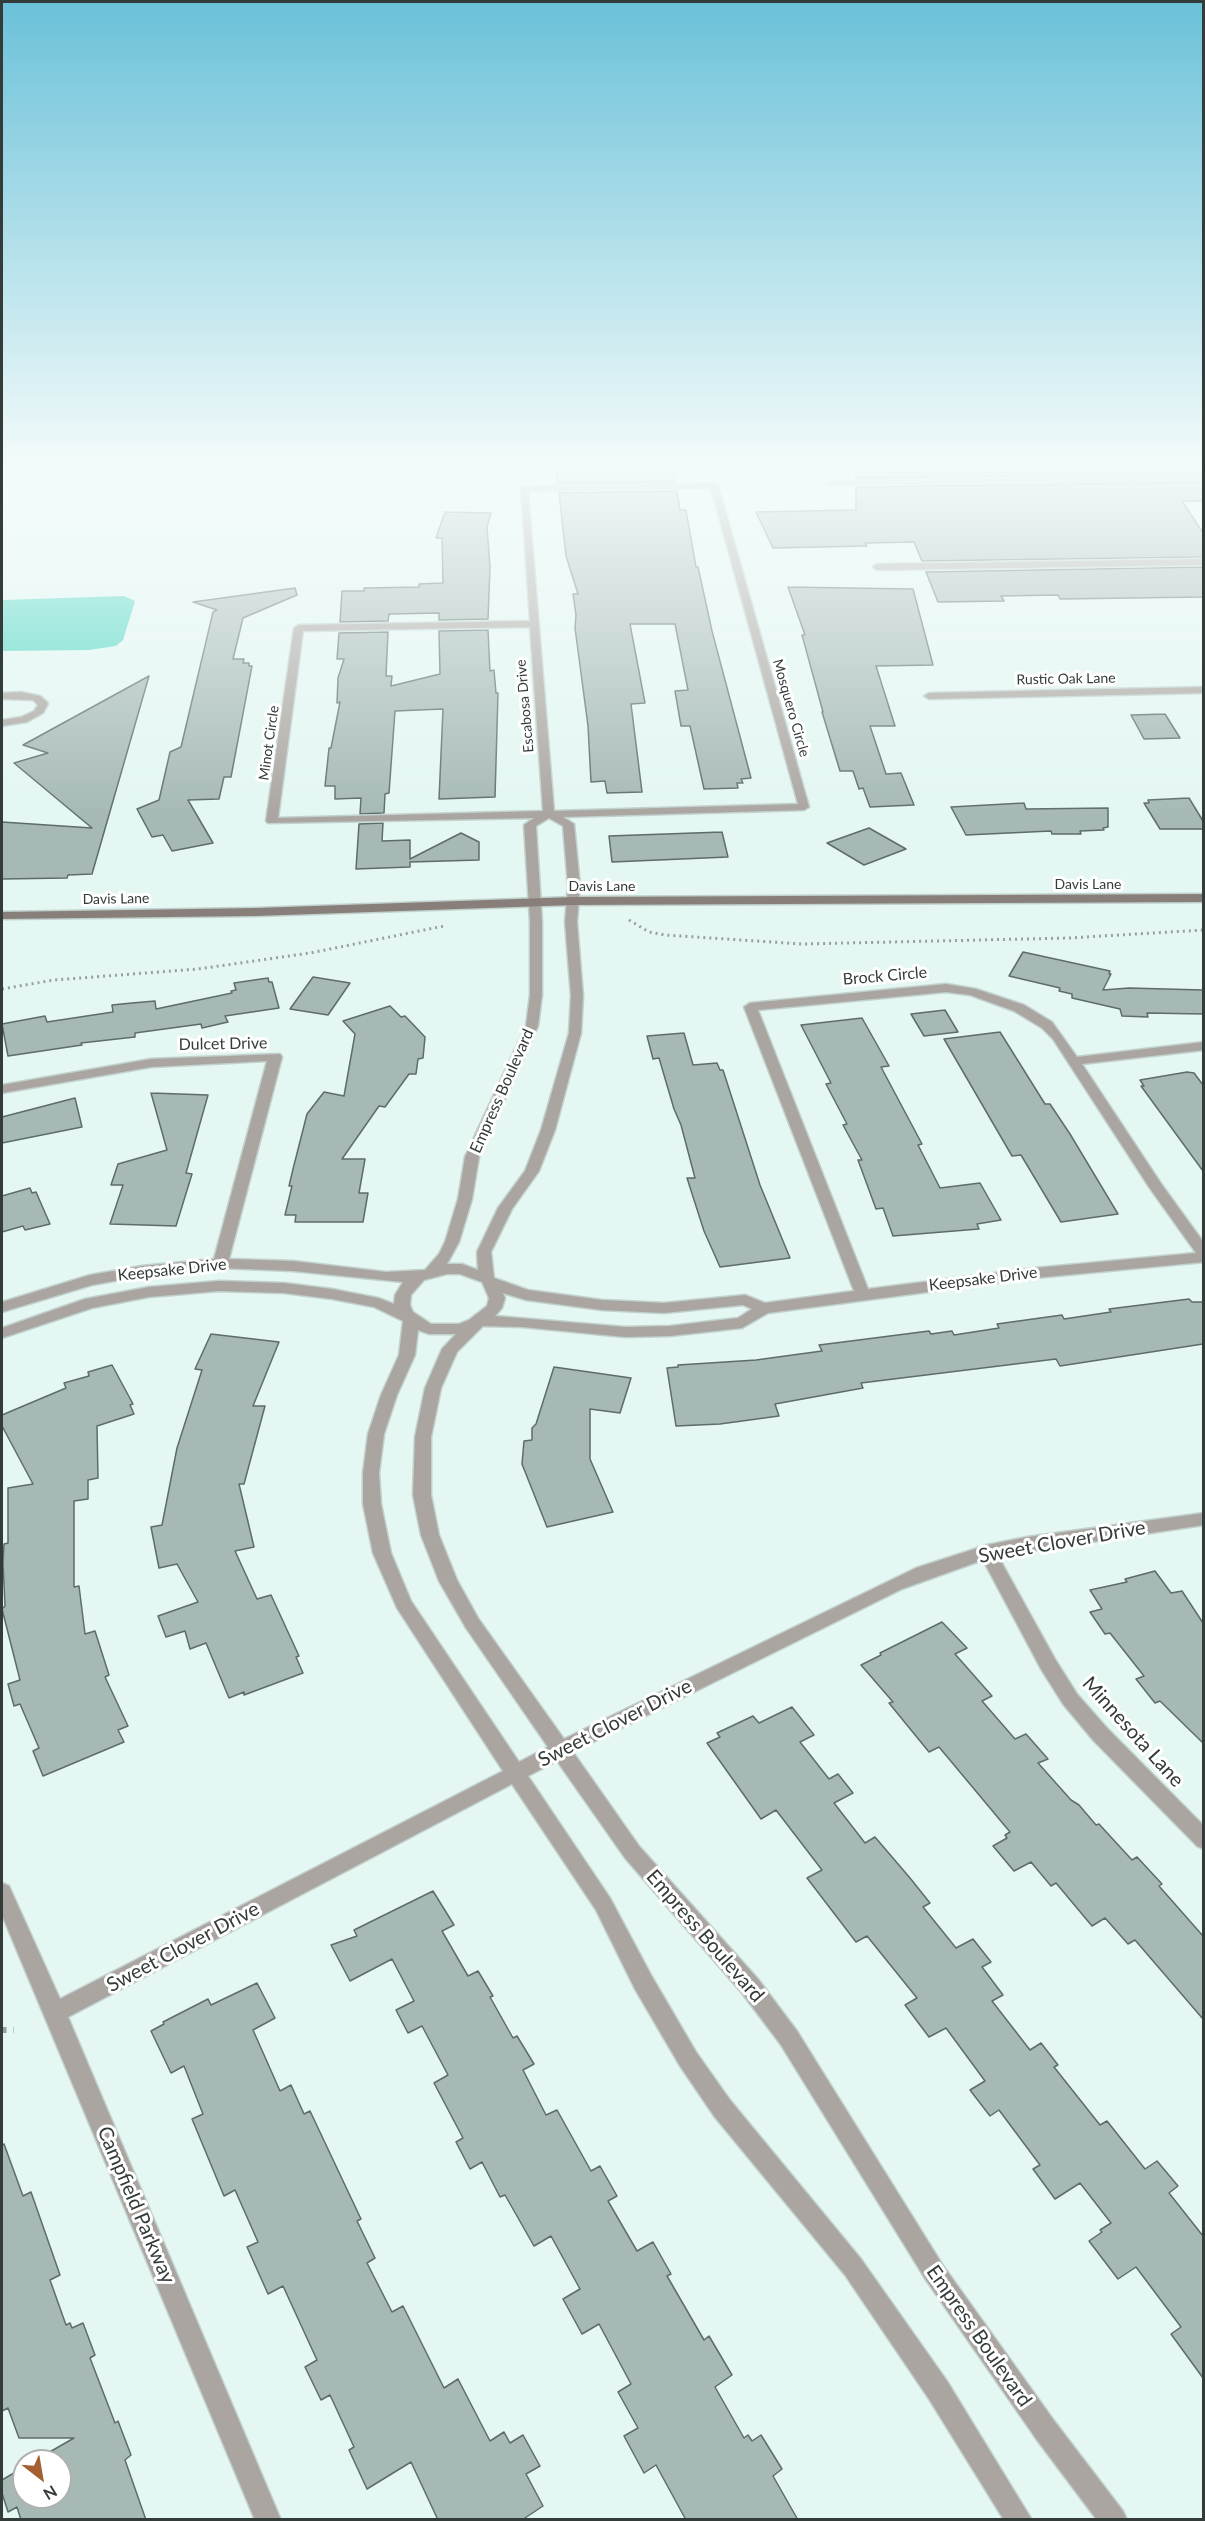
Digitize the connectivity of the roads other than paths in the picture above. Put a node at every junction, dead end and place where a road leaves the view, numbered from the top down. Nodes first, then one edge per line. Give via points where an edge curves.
1 (531, 582) edge
2 (741, 582) edge
3 (534, 624) junction
4 (1203, 690) edge
5 (2, 696) edge
6 (929, 696) dead end
7 (2, 724) edge
8 (549, 814) junction
9 (1203, 897) edge
10 (574, 901) junction
11 (535, 902) junction
12 (2, 916) edge
13 (1203, 1046) edge
14 (1073, 1061) junction
15 (2, 1089) edge
16 (1203, 1255) edge
17 (220, 1263) junction
18 (425, 1274) junction
19 (488, 1281) junction
20 (863, 1295) junction
21 (2, 1307) edge
22 (764, 1308) junction
23 (409, 1317) junction
24 (477, 1323) junction
25 (2, 1334) edge
26 (1203, 1519) edge
27 (987, 1552) junction
28 (560, 1750) junction
29 (514, 1774) junction
30 (1203, 1840) edge
31 (2, 1892) edge
32 (56, 2013) junction
33 (268, 2520) edge
34 (1019, 2520) edge
35 (1114, 2520) edge

1 - 3 street, Escabosa Drive
2 - 8 street, Mosquero Circle via 804,807
3 - 8 street, Escabosa Drive
3 - 8 street, Minot Circle via 299,628 272,821
4 - 6 street, Rustic Oak Lane
5 - 7 street via 21,695 43,704 38,713
8 - 10 street via 568,824
8 - 11 street via 530,825
9 - 10 street, Davis Lane
10 - 11 street, Davis Lane
10 - 19 street via 571,922 578,996 575,1034 532,1171 505,1208 484,1252
11 - 12 street, Davis Lane
11 - 18 street, Empress Boulevard via 536,995 532,1026 472,1157 465,1199 446,1256
13 - 14 street
14 - 16 street, Brock Circle
14 - 20 street, Brock Circle via 1058,1037 1032,1015 972,992 917,989 750,1007
15 - 17 street, Dulcet Drive via 151,1063 274,1057
16 - 20 street, Keepsake Drive
17 - 18 street, Keepsake Drive via 293,1266 386,1277
17 - 21 street, Keepsake Drive via 90,1280
18 - 19 street via 462,1269
18 - 23 street via 409,1285 403,1295 402,1305
19 - 22 street, Keepsake Drive via 526,1295 591,1304 664,1308 744,1300
19 - 24 street via 496,1298 494,1308
20 - 22 street, Keepsake Drive
22 - 24 street, Keepsake Drive via 742,1323 670,1331
23 - 24 street via 429,1329
23 - 25 street, Keepsake Drive via 378,1303 332,1294 219,1286 149,1292 90,1303
23 - 29 street via 407,1355 376,1434 370,1473 382,1553 403,1603
24 - 28 street, Empress Boulevard via 450,1349 433,1388 421,1460 422,1495 448,1581 472,1623
26 - 27 street, Sweet Clover Drive
27 - 28 street, Sweet Clover Drive via 896,1584
27 - 30 street, Minnesota Lane via 1070,1699
28 - 29 street, Sweet Clover Drive
28 - 35 street, Empress Boulevard via 632,1852 750,1986 789,2038 934,2272
29 - 32 street, Sweet Clover Drive
29 - 34 street via 603,1904 687,2059 722,2108 853,2267 938,2390
31 - 32 street, Campfield Parkway
32 - 33 street, Campfield Parkway

